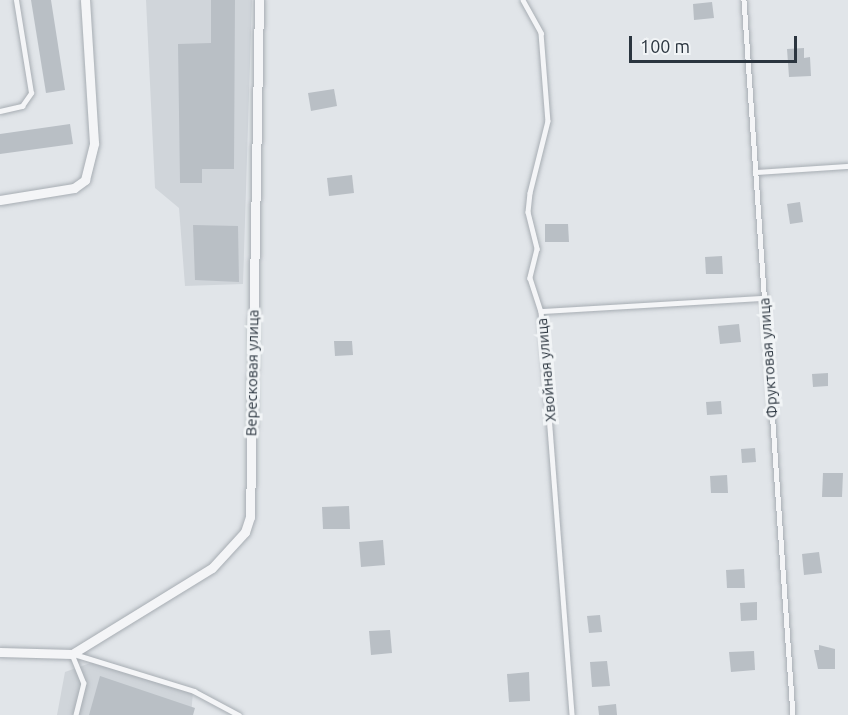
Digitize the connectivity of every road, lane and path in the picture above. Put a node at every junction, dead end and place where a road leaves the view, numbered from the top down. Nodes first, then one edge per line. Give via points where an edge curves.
1 (16, 0) edge
2 (85, 0) edge
3 (259, 0) edge
4 (523, 0) edge
5 (744, 0) edge
6 (0, 111) edge
7 (848, 166) edge
8 (755, 172) junction
9 (0, 200) edge
10 (763, 298) junction
11 (541, 311) junction
12 (0, 652) edge
13 (72, 654) junction
14 (76, 715) edge
15 (239, 715) edge
16 (572, 715) edge
17 (793, 715) edge

1 - 6 lane via 32,93 22,106
2 - 9 street via 94,143 85,180 74,188
3 - 13 street, Вересковая улица via 250,517 237,546 212,568
4 - 11 lane, Хвойная улица via 541,33 548,121 528,213 537,242 530,278
5 - 8 lane, Фруктовая улица
7 - 8 lane
8 - 10 lane, Фруктовая улица
10 - 11 lane
10 - 17 lane, Фруктовая улица
11 - 16 lane, Хвойная улица
12 - 13 street
13 - 14 lane via 84,683
13 - 15 lane via 194,691

